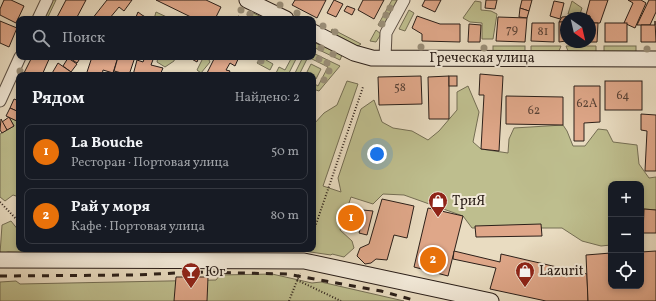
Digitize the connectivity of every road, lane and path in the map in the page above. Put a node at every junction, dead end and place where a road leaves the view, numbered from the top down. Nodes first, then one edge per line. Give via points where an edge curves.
1 (46, 0) edge
2 (247, 0) edge
3 (404, 0) edge
4 (39, 16) edge
5 (280, 16) edge
6 (316, 33) edge
7 (385, 58) junction
8 (656, 59) edge
9 (19, 60) edge
10 (363, 87) dead end
11 (0, 101) edge
12 (0, 202) edge
13 (16, 219) edge
14 (316, 224) edge
15 (0, 260) edge
16 (299, 275) dead end
17 (297, 280) junction
18 (289, 301) edge
19 (341, 301) edge
20 (491, 301) edge

1 - 4 street
2 - 5 street
3 - 7 street via 386,32
6 - 7 street, Греческая улица via 362,56
7 - 8 street, Греческая улица
9 - 11 street
10 - 14 path
12 - 13 path
15 - 20 street via 304,261
16 - 17 path
17 - 18 path
17 - 19 path

